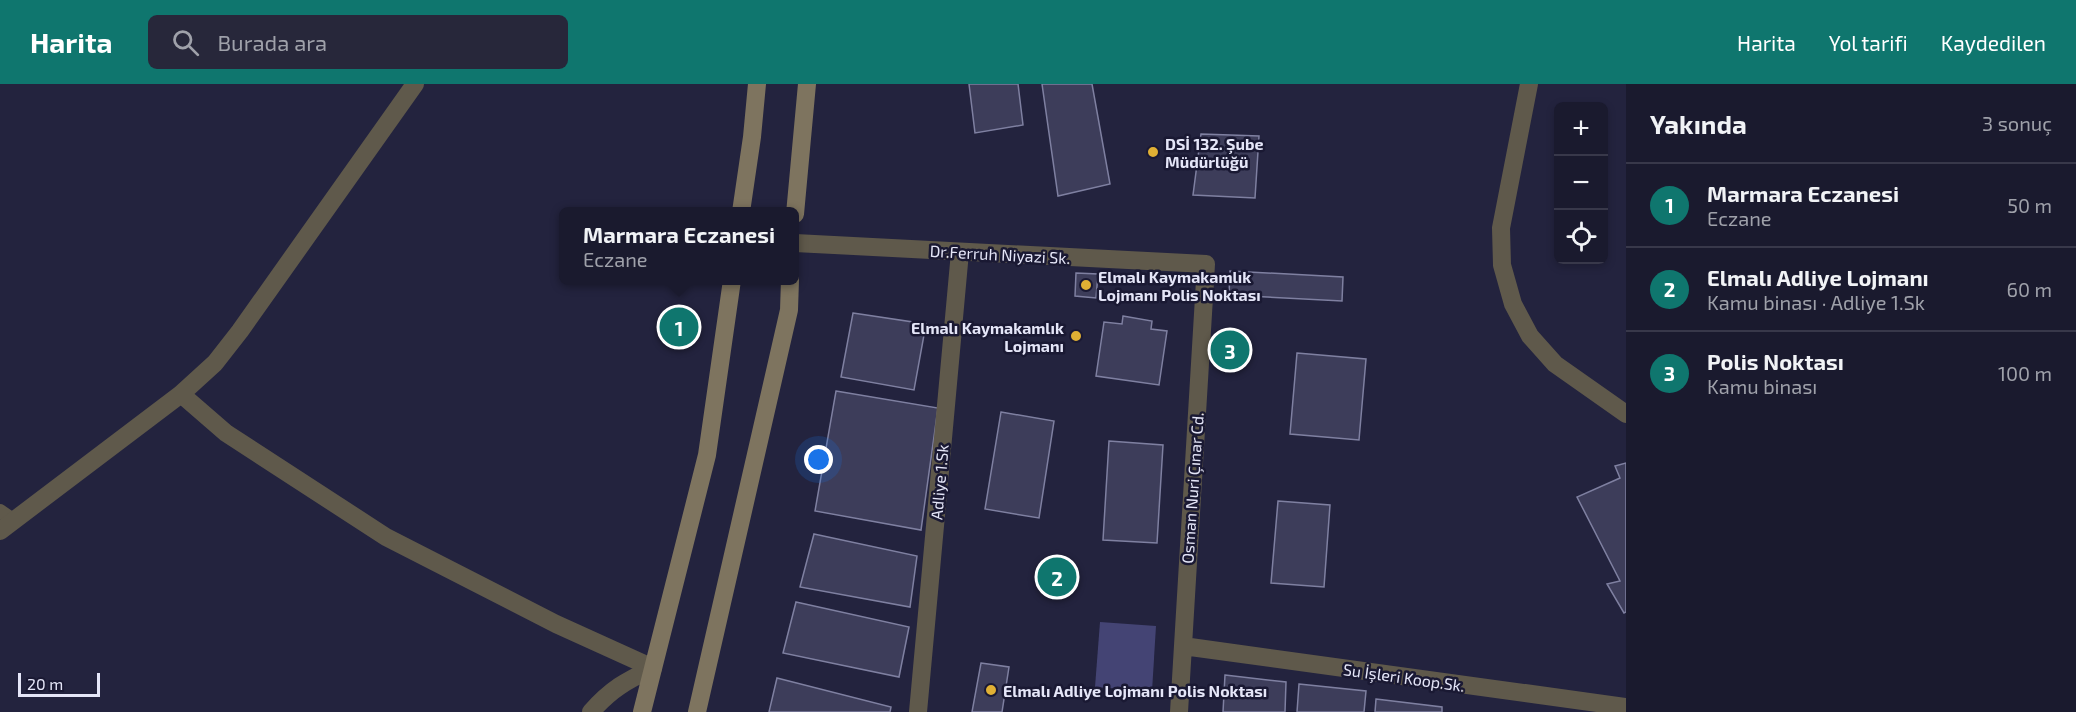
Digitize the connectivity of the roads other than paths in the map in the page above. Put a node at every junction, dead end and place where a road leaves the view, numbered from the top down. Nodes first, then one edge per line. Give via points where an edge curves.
1 (415, 84) edge
2 (757, 84) edge
3 (807, 84) edge
4 (1529, 84) edge
5 (742, 207) edge
6 (796, 207) edge
7 (799, 243) edge
8 (960, 252) junction
9 (1206, 264) joint
10 (731, 285) edge
11 (790, 285) edge
12 (181, 394) junction
13 (1626, 414) edge
14 (4, 520) edge
15 (1183, 646) junction
16 (653, 668) junction
17 (1626, 707) edge
18 (591, 712) edge
19 (642, 712) edge
20 (697, 712) edge
21 (918, 712) edge
22 (1179, 712) edge

1 - 12 street via 240,331 215,363
2 - 5 main road
3 - 6 main road
4 - 13 street via 1501,228 1502,265 1513,304 1530,336 1555,364
7 - 8 street, Dr.Ferruh Niyazi Sk.
8 - 9 street, Dr.Ferruh Niyazi Sk.
8 - 21 street, Adliye 1.Sk
9 - 15 street, Osman Nuri Çınar Cd.
10 - 16 main road via 707,455
11 - 20 main road via 789,310
12 - 14 street
12 - 16 street via 225,433 386,537 556,624
15 - 17 street, Su İşleri Koop.Sk.
15 - 22 street, Osman Nuri Çınar Cd.
16 - 18 street via 622,683
16 - 19 main road

